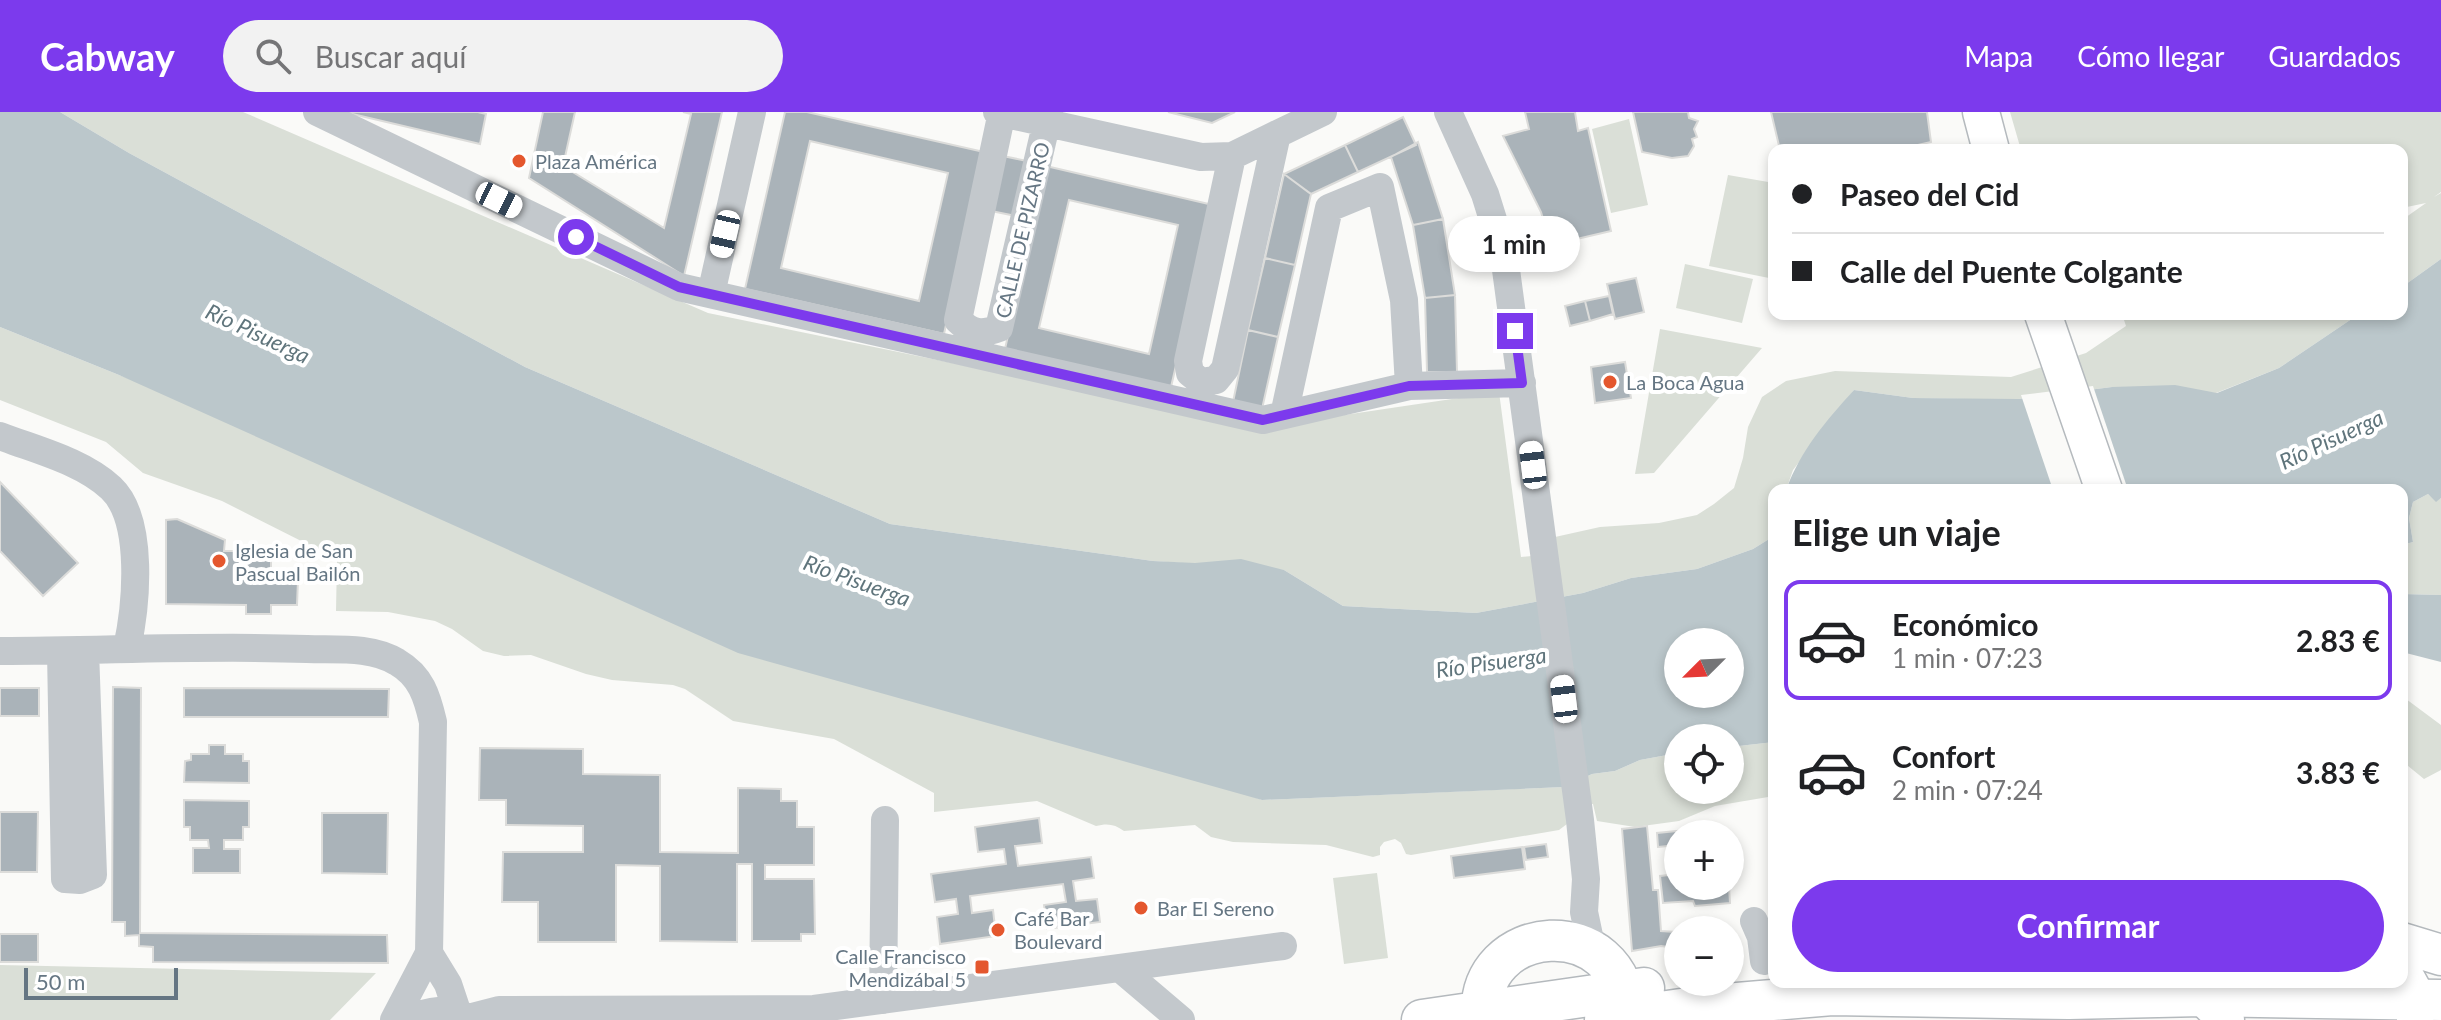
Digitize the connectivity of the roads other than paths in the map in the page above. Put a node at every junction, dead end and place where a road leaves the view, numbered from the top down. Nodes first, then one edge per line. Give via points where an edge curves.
1 (317, 112) edge
2 (752, 112) edge
3 (1000, 112) edge
4 (1323, 112) edge
5 (1448, 112) edge
6 (1956, 112) edge
7 (1981, 112) edge
8 (1048, 117) edge
9 (1277, 134) junction
10 (1964, 144) edge
11 (1989, 144) edge
12 (1232, 156) junction
13 (711, 294) junction
14 (2020, 320) edge
15 (2045, 320) edge
16 (1522, 383) junction
17 (1409, 386) junction
18 (1284, 415) junction
19 (0, 436) edge
20 (2077, 484) edge
21 (2102, 484) edge
22 (127, 648) junction
23 (0, 651) edge
24 (73, 651) junction
25 (885, 820) dead end
26 (1754, 921) dead end
27 (1283, 946) dead end
28 (1592, 950) junction
29 (429, 953) junction
30 (2441, 955) edge
31 (1121, 969) junction
32 (1758, 970) edge
33 (2415, 981) edge
34 (2334, 988) edge
35 (1664, 993) edge
36 (2208, 999) edge
37 (883, 1000) junction
38 (1620, 1012) edge
39 (465, 1016) edge
40 (1482, 1016) edge
41 (394, 1020) edge
42 (405, 1020) edge
43 (1181, 1020) edge
44 (1422, 1020) edge

1 - 13 street via 679,287
2 - 13 street
3 - 8 street
3 - 8 street, CALLE DE PIZARRO via 958,320 980,334 999,328
4 - 9 street
5 - 16 street via 1485,194 1504,255
6 - 10 main road
7 - 11 main road
8 - 12 street via 1171,152
9 - 12 street
9 - 12 street via 1225,369 1216,380 1201,382 1190,373 1188,361
13 - 18 street via 1263,420
14 - 20 main road
15 - 21 main road
16 - 17 street
16 - 28 street via 1580,820 1584,912
17 - 18 street
17 - 18 street via 1404,300 1380,187 1329,208
19 - 22 street via 88,472 117,496 133,543 134,613
22 - 24 street
22 - 29 street via 373,652 415,675 427,695 433,722
23 - 24 street
24 - 24 street via 65,879 80,880 93,875
25 - 37 street
26 - 32 street via 1761,937
27 - 31 street
28 - 38 highway via 1611,968
28 - 40 highway via 1556,939 1519,948 1492,975
29 - 39 street
29 - 41 street
30 - 33 highway
31 - 37 street
31 - 43 street
34 - 36 highway
35 - 38 highway
36 - 38 highway via 1832,995
37 - 39 street via 814,1009 499,1010
38 - 40 highway
39 - 42 street via 428,1012
40 - 44 highway

